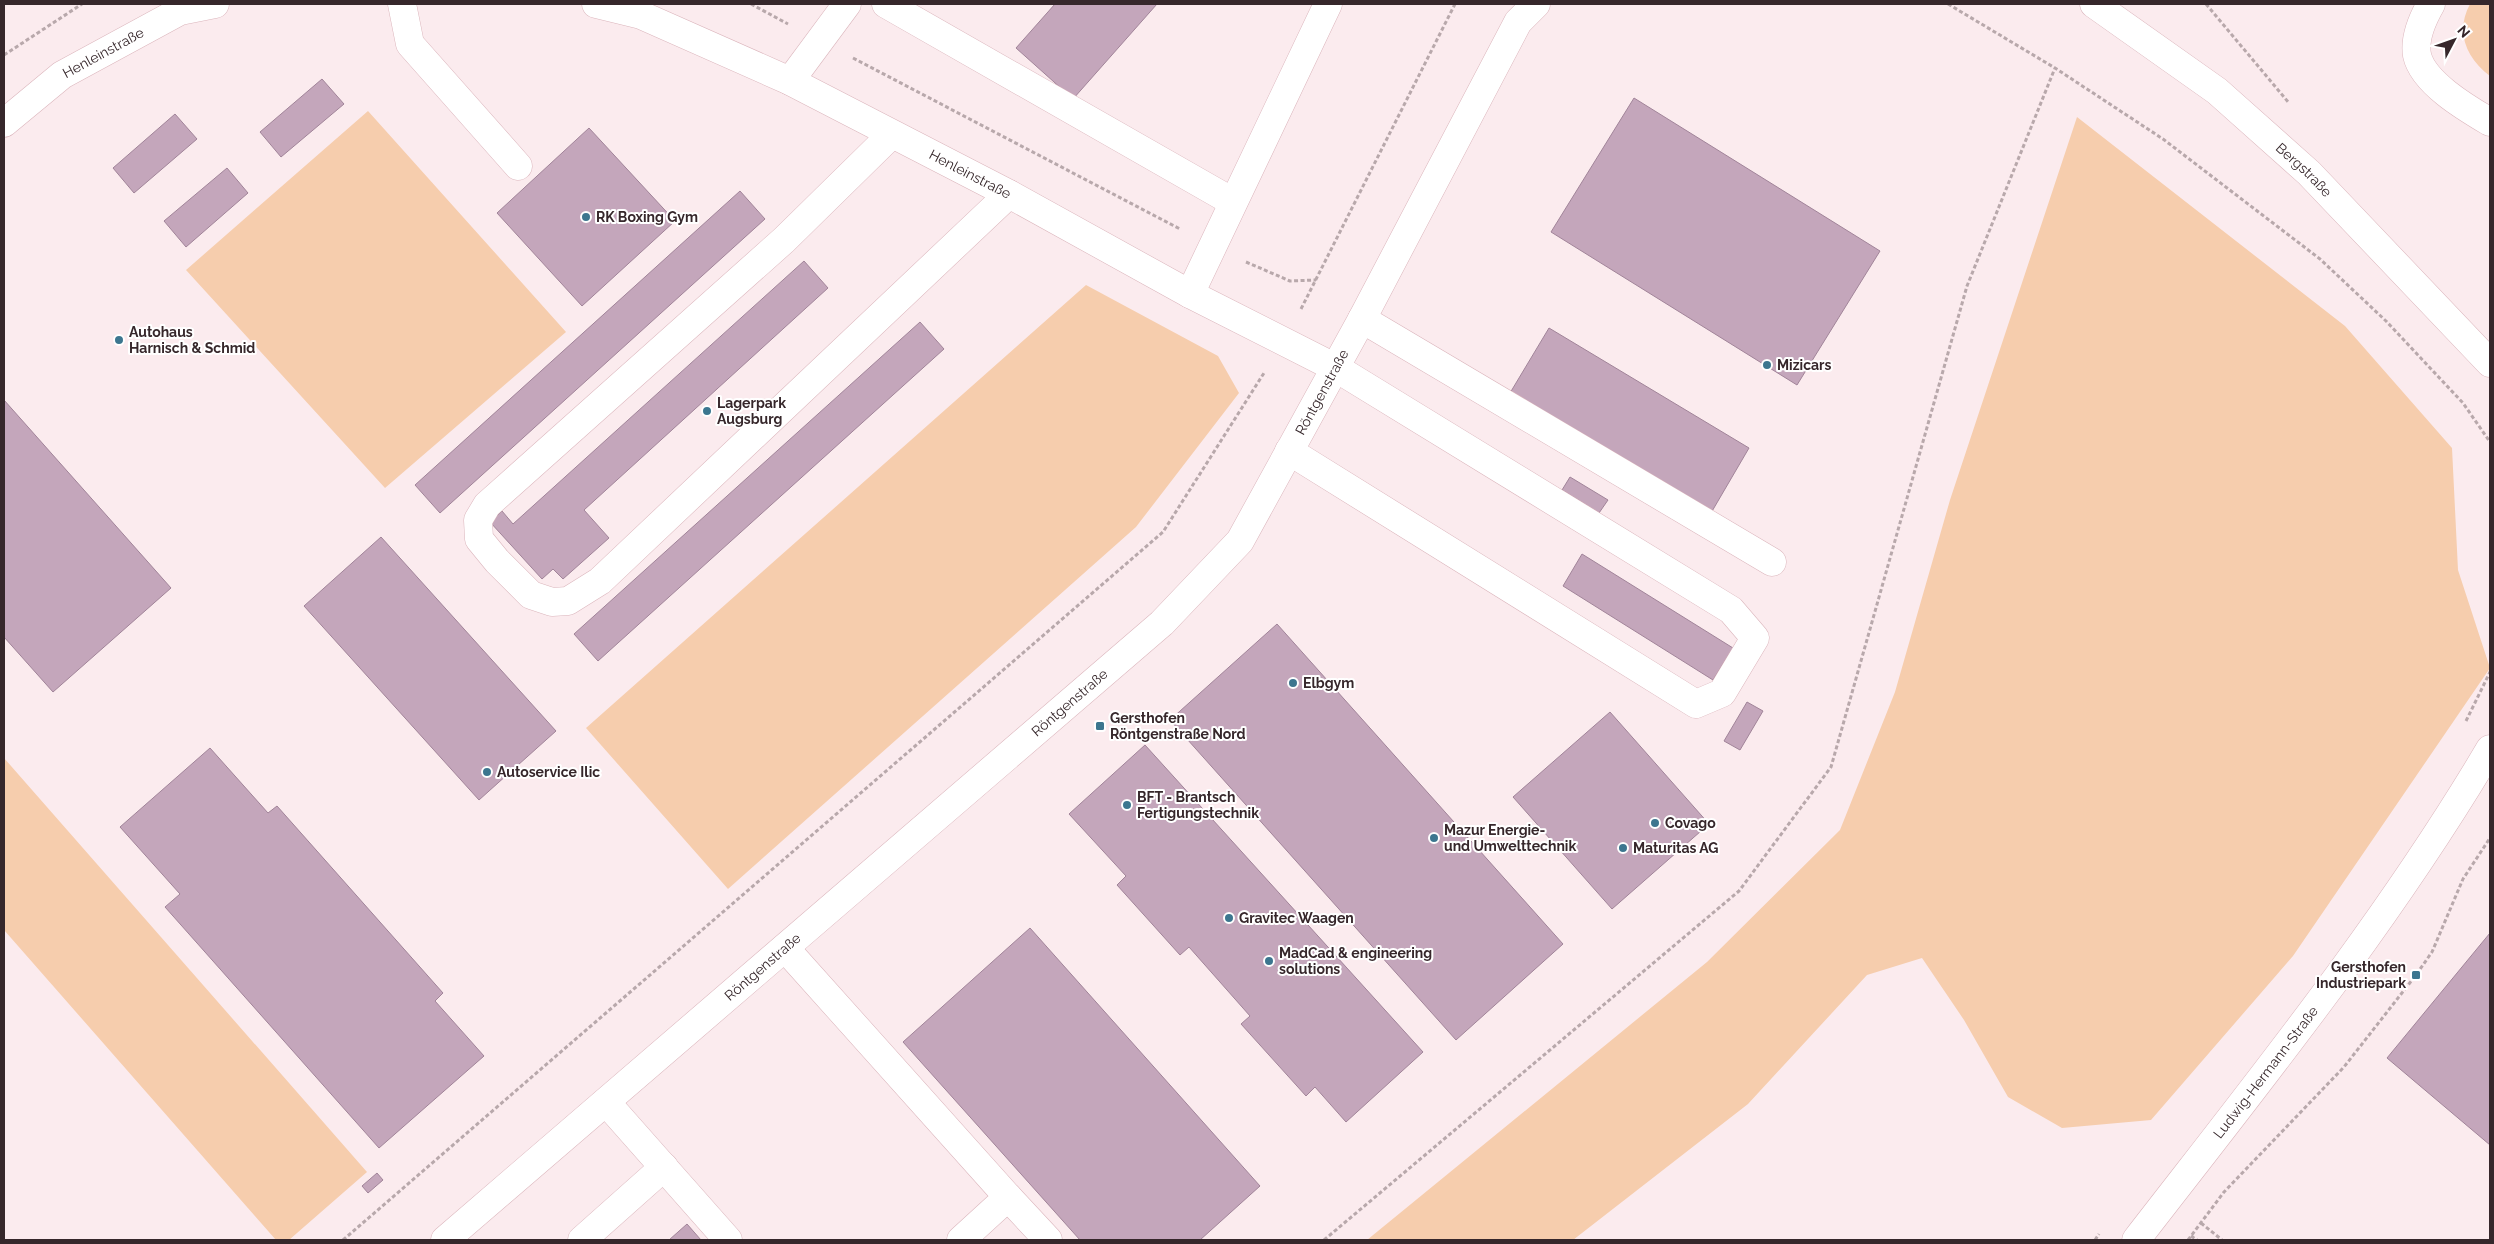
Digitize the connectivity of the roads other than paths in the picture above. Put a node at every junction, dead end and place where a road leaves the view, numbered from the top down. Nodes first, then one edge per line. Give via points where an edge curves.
1 (215, 4) edge
2 (402, 4) edge
3 (596, 4) edge
4 (847, 4) edge
5 (886, 4) edge
6 (1328, 4) edge
7 (2094, 4) edge
8 (2431, 4) edge
9 (1525, 10) edge
10 (790, 81) junction
11 (2490, 122) edge
12 (4, 123) edge
13 (891, 135) junction
14 (518, 166) dead end
15 (1009, 194) junction
16 (1233, 202) junction
17 (1190, 294) junction
18 (1362, 319) junction
19 (2490, 363) edge
20 (1336, 368) junction
21 (1289, 451) junction
22 (1772, 562) dead end
23 (2490, 749) edge
24 (785, 948) junction
25 (606, 1102) junction
26 (664, 1168) junction
27 (1008, 1196) junction
28 (445, 1240) edge
29 (582, 1240) edge
30 (728, 1240) edge
31 (961, 1240) edge
32 (1048, 1240) edge
33 (2136, 1240) edge

1 - 12 street, Henleinstraße via 180,11 62,75
2 - 14 street via 410,44
3 - 10 street, Henleinstraße via 641,15
4 - 10 street
5 - 16 street
6 - 16 street
7 - 19 street, Bergstraße via 2217,91 2302,166
8 - 11 street via 2419,34 2417,56 2443,91
9 - 18 street, Röntgenstraße
10 - 13 street, Henleinstraße
13 - 15 street, Henleinstraße
13 - 15 street via 784,240 487,504 478,520 479,539 531,595 552,602 568,601 600,581
15 - 17 street, Henleinstraße
16 - 17 street
17 - 20 street, Henleinstraße
18 - 20 street, Röntgenstraße
18 - 22 street
20 - 21 street, Röntgenstraße
20 - 21 street, Henleinstraße via 1730,610 1755,638 1722,693 1696,704
21 - 24 street, Röntgenstraße via 1240,541 1162,623
23 - 33 street, Ludwig-Hermann-Straße via 2419,861 2341,972
24 - 25 street, Röntgenstraße
24 - 27 street
25 - 26 street
25 - 28 street, Röntgenstraße
26 - 29 street
26 - 30 street
27 - 31 street
27 - 32 street

